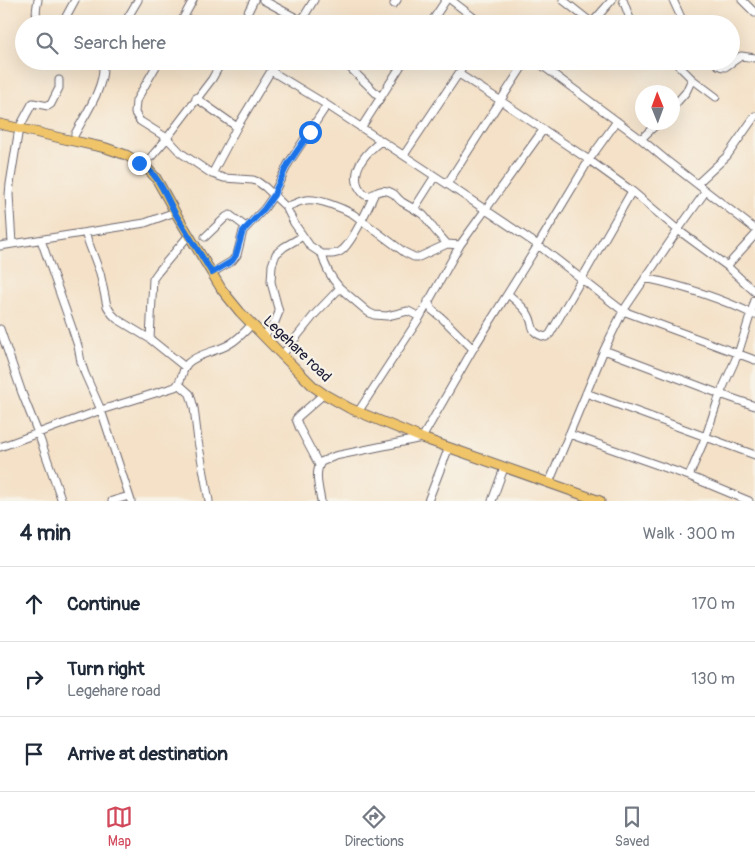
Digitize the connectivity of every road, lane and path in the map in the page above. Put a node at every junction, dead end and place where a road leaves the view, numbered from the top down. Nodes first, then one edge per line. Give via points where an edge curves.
1 (38, 0) edge
2 (75, 0) edge
3 (138, 0) edge
4 (193, 0) edge
5 (254, 0) edge
6 (263, 0) edge
7 (314, 0) edge
8 (446, 0) edge
9 (451, 0) edge
10 (563, 0) edge
11 (612, 0) edge
12 (623, 0) edge
13 (673, 0) edge
14 (742, 0) edge
15 (755, 13) edge
16 (36, 15) edge
17 (67, 15) edge
18 (129, 15) edge
19 (185, 15) edge
20 (246, 15) edge
21 (289, 15) edge
22 (305, 15) edge
23 (436, 15) edge
24 (470, 15) edge
25 (581, 15) edge
26 (598, 15) edge
27 (629, 15) edge
28 (680, 15) edge
29 (740, 57) edge
30 (755, 58) edge
31 (102, 70) edge
32 (154, 70) edge
33 (217, 70) edge
34 (353, 70) edge
35 (398, 70) edge
36 (461, 70) edge
37 (520, 70) edge
38 (548, 70) edge
39 (683, 70) edge
40 (271, 71) joint
41 (458, 74) junction
42 (692, 79) junction
43 (59, 80) dead end
44 (380, 96) junction
45 (716, 97) dead end
46 (196, 98) junction
47 (680, 99) edge
48 (501, 101) junction
49 (327, 105) junction
50 (755, 116) edge
51 (617, 121) junction
52 (0, 124) edge
53 (237, 127) junction
54 (19, 128) junction
55 (361, 128) junction
56 (543, 130) junction
57 (651, 130) edge
58 (72, 139) junction
59 (641, 139) junction
60 (165, 140) junction
61 (381, 141) junction
62 (404, 155) junction
63 (152, 157) dead end
64 (589, 160) junction
65 (212, 174) junction
66 (435, 176) junction
67 (448, 184) junction
68 (697, 184) junction
69 (632, 191) junction
70 (706, 191) junction
71 (375, 193) junction
72 (274, 195) junction
73 (286, 207) junction
74 (414, 209) junction
75 (486, 210) junction
76 (175, 212) junction
77 (362, 220) junction
78 (246, 227) junction
79 (755, 229) edge
80 (678, 230) junction
81 (85, 233) junction
82 (189, 235) junction
83 (755, 235) edge
84 (303, 236) junction
85 (205, 237) dead end
86 (41, 240) junction
87 (12, 243) junction
88 (447, 244) junction
89 (460, 245) junction
90 (538, 245) junction
91 (0, 246) edge
92 (322, 254) junction
93 (727, 266) junction
94 (212, 273) junction
95 (646, 278) junction
96 (581, 279) junction
97 (340, 288) junction
98 (755, 292) edge
99 (508, 294) junction
100 (755, 300) edge
101 (428, 301) junction
102 (623, 311) junction
103 (753, 314) edge
104 (420, 317) junction
105 (252, 324) junction
106 (0, 328) edge
107 (264, 336) junction
108 (150, 339) junction
109 (473, 349) junction
110 (604, 350) junction
111 (738, 354) junction
112 (282, 356) junction
113 (755, 360) edge
114 (185, 367) junction
115 (179, 384) junction
116 (586, 393) junction
117 (324, 394) junction
118 (720, 394) junction
119 (755, 406) edge
120 (101, 410) junction
121 (358, 412) junction
122 (38, 433) junction
123 (569, 434) junction
124 (706, 436) junction
125 (422, 438) junction
126 (0, 447) edge
127 (449, 447) junction
128 (755, 455) edge
129 (319, 465) junction
130 (504, 468) junction
131 (689, 476) junction
132 (549, 483) junction
133 (130, 498) edge
134 (62, 501) edge
135 (112, 501) edge
136 (209, 501) edge
137 (322, 501) edge
138 (428, 501) edge
139 (492, 501) edge
140 (600, 501) edge
141 (749, 501) edge

1 - 16 street
2 - 17 street
3 - 18 street
4 - 19 street
5 - 20 street
6 - 21 street
7 - 22 street
8 - 23 street
9 - 24 street
10 - 25 street
11 - 26 street
12 - 27 street
13 - 28 street
14 - 15 street
29 - 30 street
31 - 58 street via 100,87
32 - 60 street via 136,101 135,113 140,121
33 - 46 street
34 - 44 street
35 - 44 street
36 - 41 street
37 - 48 street
38 - 51 street
39 - 42 street
40 - 49 street
40 - 53 street
41 - 48 street
41 - 62 street
42 - 45 street
42 - 47 street
43 - 54 street via 59,88 51,104 33,103
44 - 55 street
46 - 53 street
46 - 60 street
48 - 56 street
48 - 67 street
49 - 55 street
49 - 72 street via 288,164
50 - 68 street via 727,156
51 - 59 street
51 - 64 street
52 - 54 main road
53 - 65 street
54 - 58 main road
54 - 87 street via 9,195
55 - 61 street
56 - 64 street
56 - 75 street
57 - 59 street
58 - 76 main road, Legehare road via 126,155 145,166 156,178
59 - 68 street
60 - 63 street
60 - 65 street
61 - 62 street
61 - 71 street via 368,151 357,175 357,183 364,194
62 - 66 street
64 - 69 street
64 - 90 street
65 - 72 street via 258,182
66 - 67 street
66 - 74 street
67 - 75 street
68 - 70 street
69 - 80 street
69 - 96 street
70 - 79 street
70 - 80 street
71 - 74 street via 386,190
71 - 77 street
72 - 73 street
72 - 78 street
73 - 77 street via 307,200 316,201 345,210
73 - 84 street
74 - 88 street
75 - 89 street
75 - 90 street
76 - 81 street via 145,223
76 - 82 main road, Legehare road
77 - 88 street via 414,257
77 - 92 street via 344,249
78 - 85 street via 230,216
78 - 94 street via 232,261
80 - 93 street
80 - 95 street
81 - 86 street
81 - 108 street via 100,273 107,306 118,319
82 - 94 main road, Legehare road
82 - 108 street via 153,280
83 - 93 street
84 - 92 street
84 - 107 street via 279,251 272,265 271,282 279,312
86 - 87 street
86 - 120 street via 85,374
87 - 91 street
88 - 89 street
89 - 101 street
90 - 96 street
90 - 99 street
92 - 97 street via 324,265
93 - 98 street
94 - 105 main road, Legehare road via 222,290
95 - 102 street
95 - 103 street via 707,294
96 - 99 street via 546,337 535,332 528,313
96 - 102 street
97 - 104 street via 368,312 387,316 408,311
97 - 112 street
99 - 109 street
100 - 103 street
101 - 104 street
101 - 109 street via 432,310
102 - 110 street
102 - 111 street
103 - 111 street
104 - 121 street
105 - 107 main road, Legehare road
105 - 114 street via 227,346 204,354
106 - 122 street
107 - 112 main road, Legehare road
108 - 114 street
109 - 125 street
110 - 116 street
110 - 118 street
111 - 113 street
111 - 118 street
112 - 117 main road, Legehare road
114 - 115 street
115 - 120 street
115 - 136 street via 190,394 194,408
116 - 123 street
116 - 124 street
117 - 121 main road, Legehare road
117 - 129 street via 296,420
118 - 119 street
118 - 124 street
120 - 122 street
120 - 133 street
121 - 125 main road, Legehare road
122 - 126 street
122 - 134 street
123 - 131 street
123 - 132 street
124 - 128 street
124 - 131 street
125 - 127 main road, Legehare road
125 - 129 street via 335,456
127 - 130 main road, Legehare road
127 - 138 street
129 - 137 street via 318,488
130 - 132 main road, Legehare road
130 - 139 street
131 - 141 street
132 - 140 main road, Legehare road
133 - 135 street

